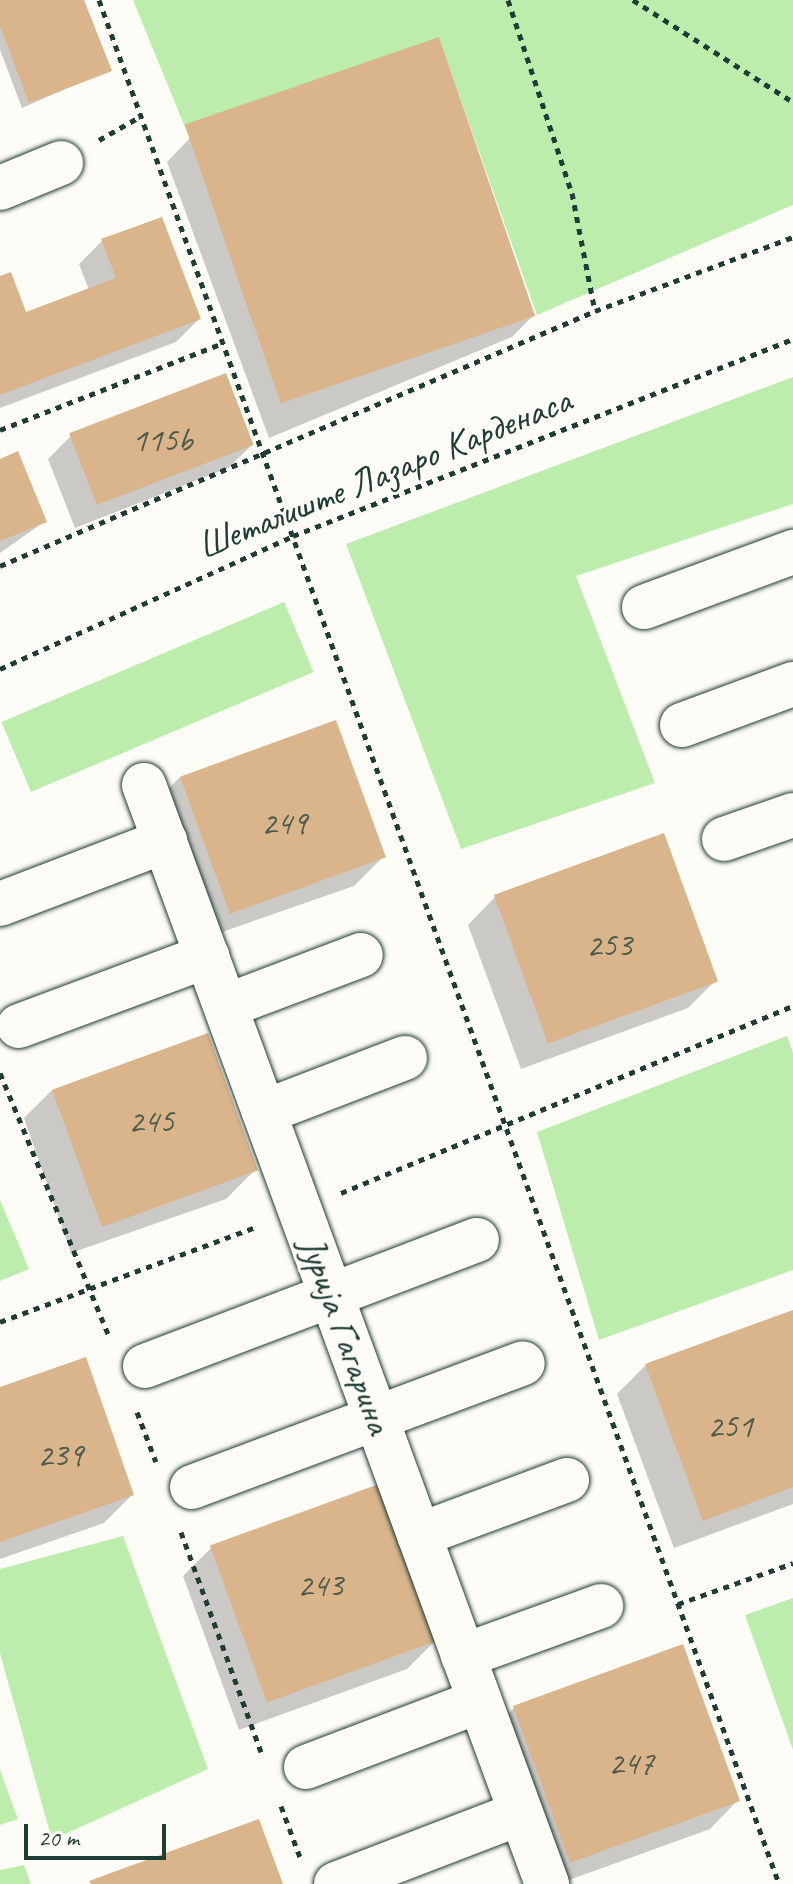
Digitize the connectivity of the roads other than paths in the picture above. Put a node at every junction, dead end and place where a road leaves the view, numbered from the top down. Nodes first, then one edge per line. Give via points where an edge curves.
1 (61, 163) dead end
2 (0, 188) edge
3 (793, 552) edge
4 (644, 607) dead end
5 (793, 684) edge
6 (682, 725) dead end
7 (144, 785) dead end
8 (793, 815) edge
9 (724, 839) dead end
10 (165, 841) junction
11 (0, 904) edge
12 (361, 955) dead end
13 (207, 956) junction
14 (226, 1006) junction
15 (19, 1026) dead end
16 (405, 1058) dead end
17 (264, 1112) junction
18 (477, 1240) dead end
19 (331, 1296) junction
20 (523, 1363) dead end
21 (145, 1366) dead end
22 (376, 1418) junction
23 (567, 1480) dead end
24 (192, 1487) dead end
25 (419, 1535) junction
26 (601, 1606) dead end
27 (463, 1656) junction
28 (480, 1701) junction
29 (306, 1767) dead end
30 (521, 1813) junction
31 (336, 1884) edge
32 (547, 1884) edge

1 - 2 street
3 - 4 street
5 - 6 street
7 - 10 street, Јурија Гагарина
8 - 9 street
10 - 11 street
10 - 13 street, Јурија Гагарина
12 - 14 street
13 - 14 street, Јурија Гагарина
13 - 15 street
14 - 17 street, Јурија Гагарина
16 - 17 street
17 - 19 street, Јурија Гагарина
18 - 19 street
19 - 21 street
19 - 22 street, Јурија Гагарина
20 - 22 street
22 - 24 street
22 - 25 street, Јурија Гагарина
23 - 25 street
25 - 27 street, Јурија Гагарина
26 - 27 street
27 - 28 street, Јурија Гагарина
28 - 29 street
28 - 30 street, Јурија Гагарина
30 - 31 street
30 - 32 street, Јурија Гагарина

